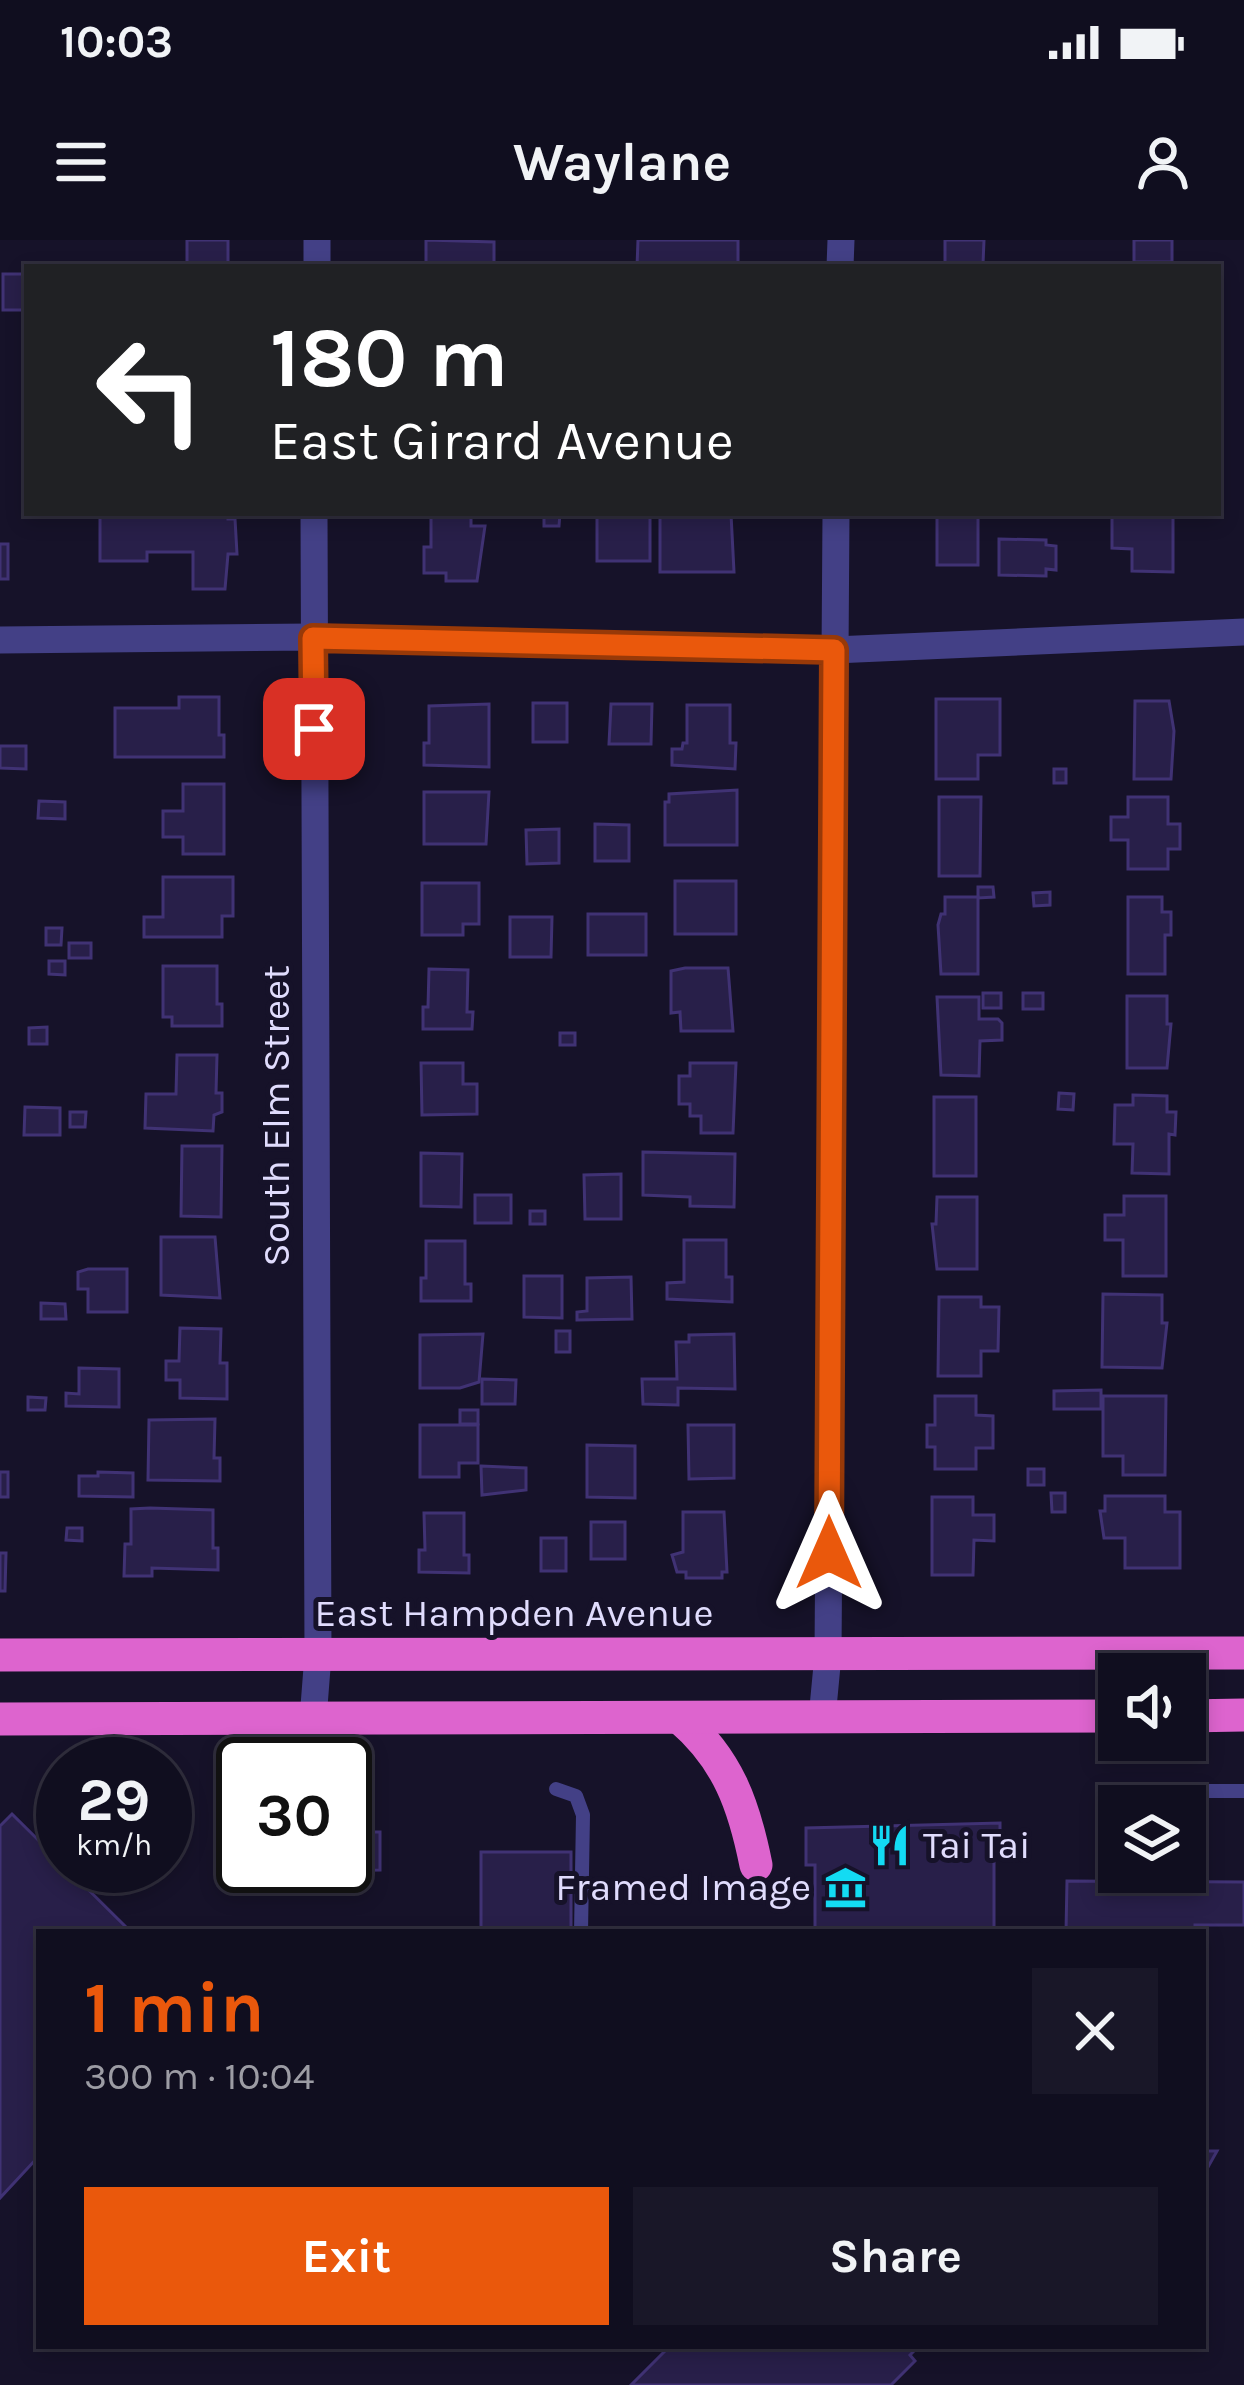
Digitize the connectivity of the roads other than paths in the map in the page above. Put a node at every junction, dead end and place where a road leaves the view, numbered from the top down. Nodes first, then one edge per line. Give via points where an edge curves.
1 (314, 516) edge
2 (836, 516) edge
3 (1244, 632) edge
4 (313, 638) junction
5 (0, 640) edge
6 (834, 650) junction
7 (1244, 1653) edge
8 (0, 1655) edge
9 (318, 1655) junction
10 (828, 1655) junction
11 (1244, 1715) edge
12 (1098, 1716) edge
13 (1206, 1716) edge
14 (680, 1718) junction
15 (822, 1718) junction
16 (0, 1719) edge
17 (313, 1719) junction
18 (556, 1789) dead end
19 (1206, 1791) edge
20 (1244, 1791) edge
21 (756, 1865) dead end
22 (581, 1929) edge

1 - 4 street, South Elm Street
2 - 6 street
3 - 6 street
4 - 5 street
4 - 6 street
4 - 9 street, South Elm Street
6 - 10 street
7 - 10 highway, East Hampden Avenue
8 - 9 highway, East Hampden Avenue
9 - 10 highway, East Hampden Avenue
9 - 17 street, South Elm Street
10 - 15 street
11 - 13 highway
12 - 15 highway
14 - 15 highway
14 - 17 highway
14 - 21 highway via 728,1771
16 - 17 highway
18 - 22 lane via 576,1796 583,1815
19 - 20 lane

